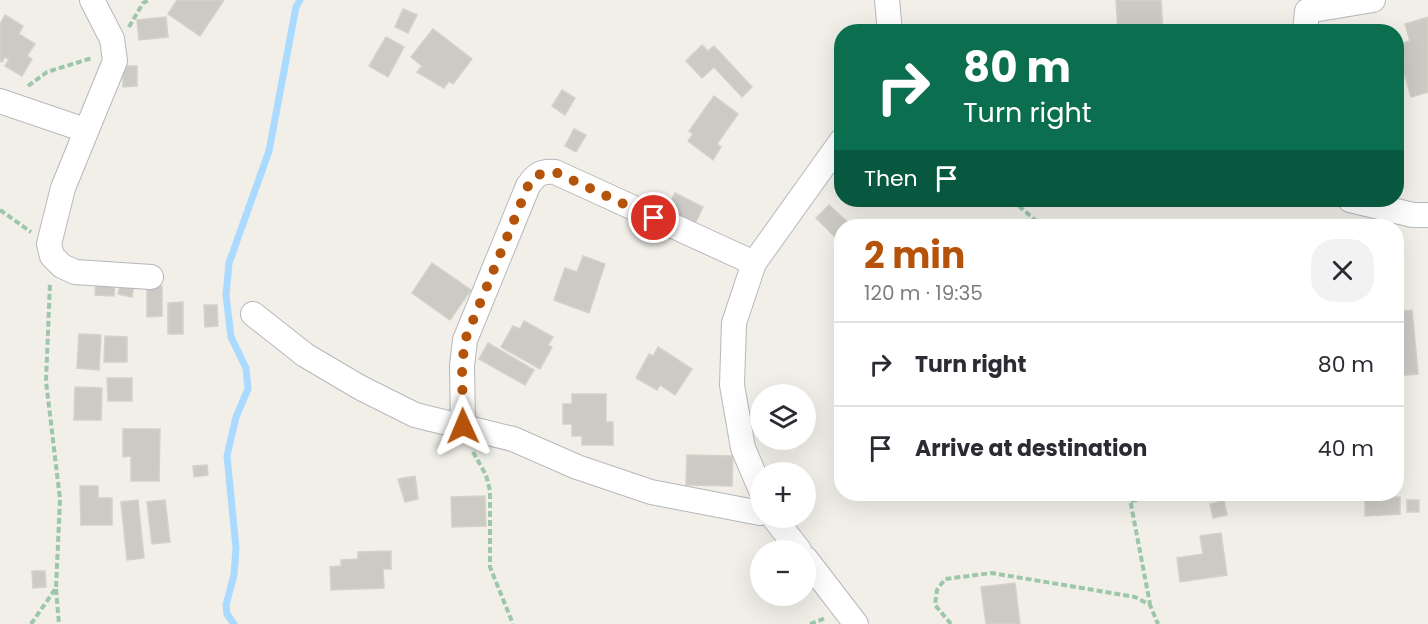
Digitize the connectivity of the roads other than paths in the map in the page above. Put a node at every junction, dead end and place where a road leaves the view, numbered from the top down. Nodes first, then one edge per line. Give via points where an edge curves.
1 (92, 0) edge
2 (887, 0) edge
3 (1373, 0) edge
4 (889, 24) edge
5 (1306, 24) edge
6 (3, 102) edge
7 (85, 130) junction
8 (834, 151) edge
9 (1379, 207) edge
10 (1428, 215) edge
11 (754, 263) junction
12 (151, 277) dead end
13 (253, 314) dead end
14 (463, 426) junction
15 (750, 464) edge
16 (750, 511) edge
17 (782, 528) edge
18 (791, 540) edge
19 (816, 572) edge
20 (856, 624) edge

1 - 7 street via 115,51 112,73
2 - 4 street
3 - 5 street via 1307,11
6 - 7 street
7 - 12 street via 63,188 51,250 62,266 75,272
8 - 11 street
9 - 10 street
11 - 14 street via 555,172 536,175 528,186 465,340
11 - 15 street via 734,323 732,385 743,448
13 - 14 street via 305,356 361,388 415,415
14 - 16 street via 513,439 651,492
17 - 18 street
19 - 20 street

